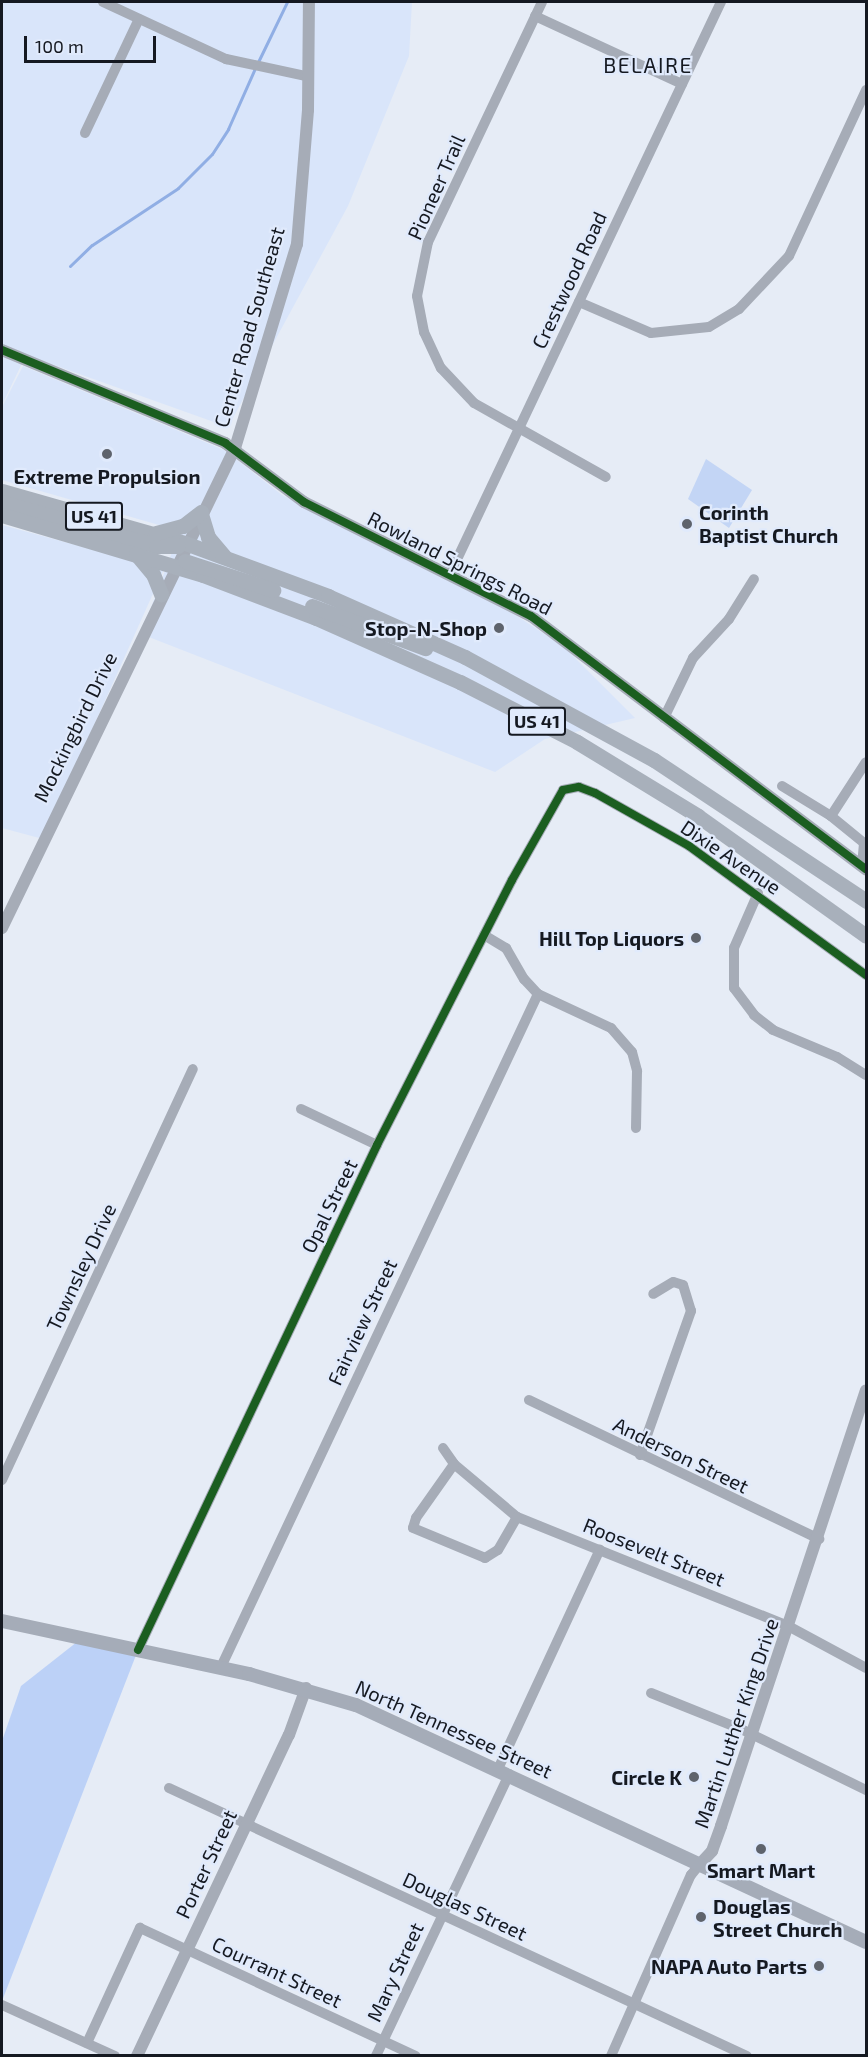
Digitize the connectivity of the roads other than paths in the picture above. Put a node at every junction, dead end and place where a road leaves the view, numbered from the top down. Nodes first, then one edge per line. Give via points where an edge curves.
1 (103, 2) edge
2 (309, 2) edge
3 (542, 2) edge
4 (721, 2) edge
5 (535, 16) junction
6 (139, 19) junction
7 (306, 76) junction
8 (682, 84) junction
9 (867, 90) edge
10 (86, 133) dead end
11 (579, 302) junction
12 (2, 350) edge
13 (518, 430) junction
14 (235, 448) junction
15 (606, 477) dead end
16 (2, 491) edge
17 (2, 502) edge
18 (201, 513) junction
19 (2, 516) edge
20 (154, 534) junction
21 (186, 543) junction
22 (136, 554) junction
23 (226, 558) junction
24 (175, 566) junction
25 (450, 574) junction
26 (754, 579) dead end
27 (161, 594) junction
28 (465, 657) junction
29 (664, 718) junction
30 (867, 762) edge
31 (782, 786) dead end
32 (567, 787) joint
33 (831, 816) junction
34 (865, 868) edge
35 (758, 893) junction
36 (867, 901) edge
37 (2, 928) edge
38 (484, 935) junction
39 (867, 936) edge
40 (867, 975) edge
41 (538, 994) junction
42 (193, 1069) dead end
43 (867, 1076) edge
44 (301, 1109) dead end
45 (636, 1128) dead end
46 (376, 1145) junction
47 (653, 1294) dead end
48 (867, 1390) edge
49 (529, 1400) dead end
50 (444, 1448) dead end
51 (640, 1455) junction
52 (454, 1464) junction
53 (2, 1480) edge
54 (517, 1516) junction
55 (819, 1539) junction
56 (600, 1549) junction
57 (2, 1621) edge
58 (790, 1627) junction
59 (138, 1650) junction
60 (221, 1667) junction
61 (867, 1668) edge
62 (306, 1688) junction
63 (651, 1693) dead end
64 (752, 1736) junction
65 (504, 1772) junction
66 (169, 1788) dead end
67 (867, 1790) edge
68 (247, 1824) junction
69 (700, 1864) junction
70 (441, 1915) junction
71 (867, 1942) edge
72 (187, 1950) junction
73 (2, 2005) edge
74 (634, 2005) junction
75 (383, 2040) junction
76 (87, 2043) junction
77 (115, 2055) edge
78 (137, 2055) edge
79 (376, 2055) edge
80 (416, 2055) edge
81 (611, 2055) edge
82 (747, 2055) edge

1 - 6 street
2 - 7 street, Center Road Southeast
3 - 5 street, Pioneer Trail
4 - 8 street, Crestwood Road
5 - 8 street
5 - 13 street, Pioneer Trail via 428,242 417,296 424,332 441,368 474,403
6 - 7 street via 226,59
6 - 10 street
7 - 14 street, Center Road Southeast via 308,110 297,244
8 - 11 street, Crestwood Road
9 - 11 street via 789,256 739,309 709,327 651,333
11 - 13 street, Crestwood Road
12 - 14 street, Rowland Springs Road
13 - 15 street, Pioneer Trail via 590,465
13 - 25 street, Crestwood Road
14 - 18 street, Center Road Southeast
14 - 25 street, Rowland Springs Road via 291,494
16 - 20 main road, US 41
17 - 21 main road via 156,546
18 - 20 main road via 183,526
18 - 21 street, Mockingbird Drive
18 - 23 main road via 208,537
19 - 22 main road, US 41
20 - 21 main road, US 41
21 - 23 main road, US 41
21 - 24 street, Mockingbird Drive
22 - 24 main road, US 41
22 - 27 main road via 153,574
23 - 28 main road, US 41 via 365,611
24 - 27 street, Mockingbird Drive
24 - 28 main road via 183,561 198,563 436,653
24 - 39 main road, US 41 via 364,638 540,722 698,816
25 - 29 street, Rowland Springs Road via 546,626
26 - 29 street via 729,619 693,658
27 - 37 street, Mockingbird Drive
28 - 36 main road, US 41 via 654,760
29 - 34 street, Rowland Springs Road
30 - 33 street
31 - 33 street
32 - 35 street, Dixie Avenue via 596,793 689,846
32 - 38 street, Opal Street via 560,793
33 - 34 street via 864,843
35 - 40 street, Dixie Avenue
35 - 43 street via 734,948 734,988 754,1016 773,1030 809,1044
38 - 41 street via 506,948
38 - 46 street, Opal Street
41 - 45 street via 611,1028 633,1052 637,1071
41 - 60 street, Fairview Street
42 - 53 street, Townsley Drive
44 - 46 street
46 - 59 street, Opal Street
47 - 51 street via 674,1282 682,1285 691,1311
48 - 55 street, Martin Luther King Drive
49 - 51 street, Anderson Street
50 - 52 street, Roosevelt Street
51 - 55 street, Anderson Street
52 - 54 street, Roosevelt Street
52 - 54 street via 413,1528 485,1558 498,1550
54 - 56 street, Roosevelt Street
55 - 58 street, Martin Luther King Drive
56 - 58 street, Roosevelt Street
56 - 65 street, Mary Street
57 - 59 main road, North Tennessee Street
58 - 61 street, Roosevelt Street
58 - 64 street, Martin Luther King Drive
59 - 60 main road, North Tennessee Street
60 - 62 main road, North Tennessee Street
62 - 65 main road, North Tennessee Street via 381,1715
62 - 68 street, Porter Street
63 - 64 street
64 - 67 street
64 - 69 street, Martin Luther King Drive via 712,1851
65 - 69 main road, North Tennessee Street
65 - 70 street, Mary Street
66 - 68 street, Douglas Street
68 - 70 street, Douglas Street
68 - 72 street, Porter Street
69 - 71 main road, North Tennessee Street
69 - 74 street, Martin Luther King Drive via 691,1875
70 - 74 street, Douglas Street
70 - 75 street, Mary Street
72 - 75 street, Courrant Street
72 - 76 street, Courrant Street via 140,1928
72 - 78 street, Porter Street
73 - 76 street
74 - 81 street, Martin Luther King Drive
74 - 82 street, Douglas Street
75 - 79 street, Mary Street
75 - 80 street, Courrant Street
76 - 77 street

